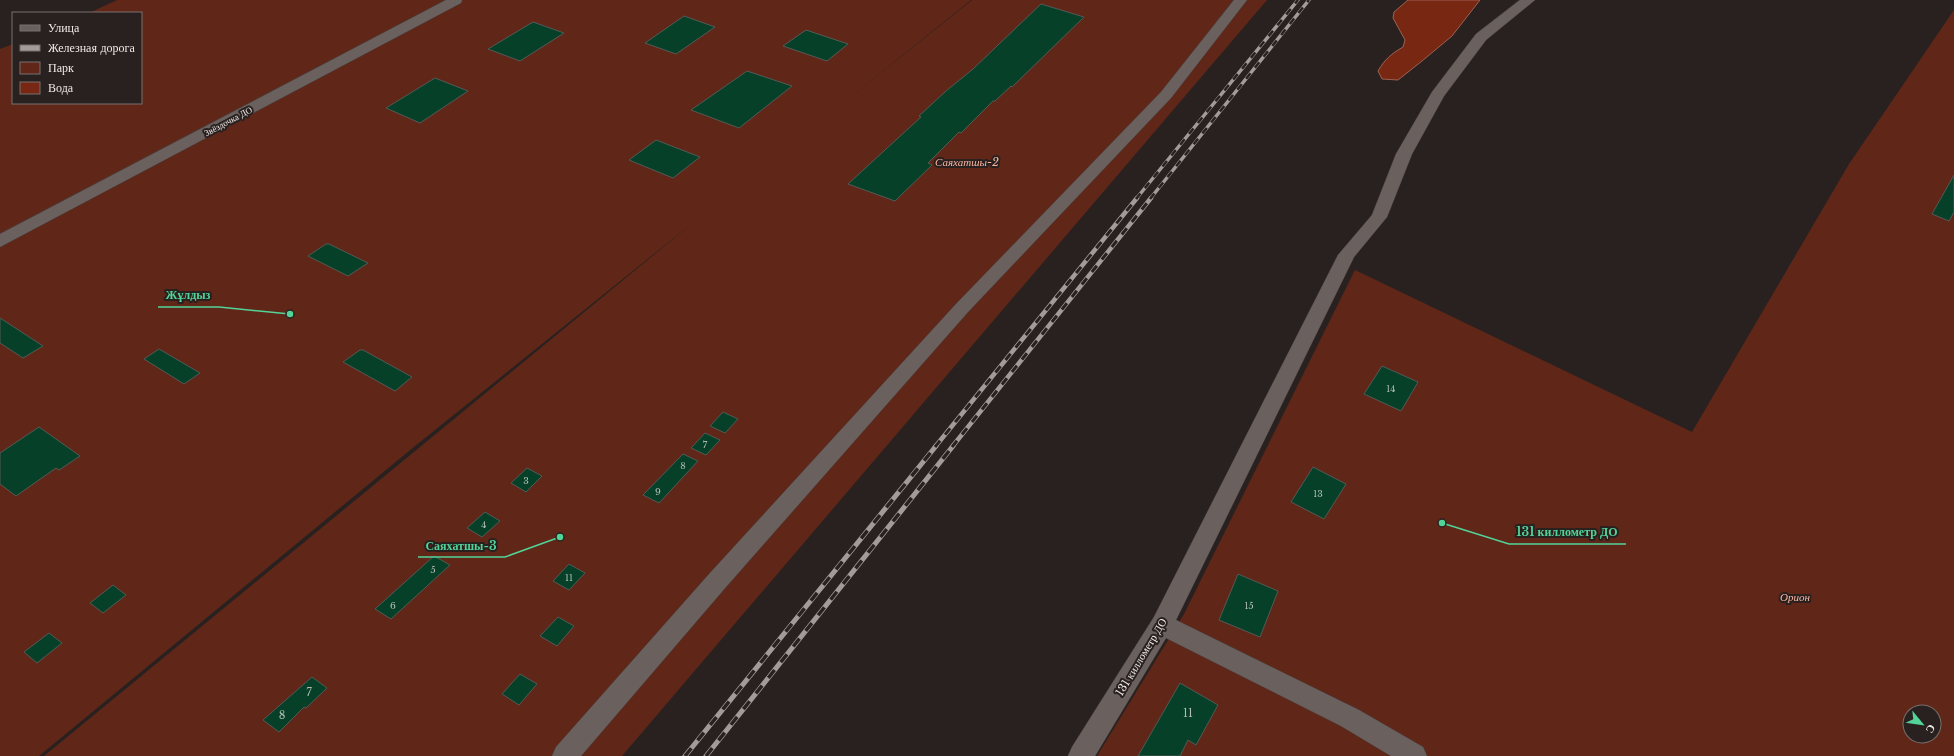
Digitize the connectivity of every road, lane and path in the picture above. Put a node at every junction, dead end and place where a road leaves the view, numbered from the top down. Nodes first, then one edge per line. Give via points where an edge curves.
1 (456, 0) edge
2 (1241, 0) edge
3 (1529, 0) edge
4 (0, 241) edge
5 (1162, 624) junction
6 (565, 756) edge
7 (1081, 756) edge
8 (1414, 756) edge

1 - 4 street, Звёздочка ДО
2 - 6 street via 1166,95 962,308 723,574
3 - 5 street, 131 киллометр ДО via 1481,37 1437,95 1404,154 1379,217 1347,255
5 - 7 street, 131 киллометр ДО
5 - 8 street via 1350,718

